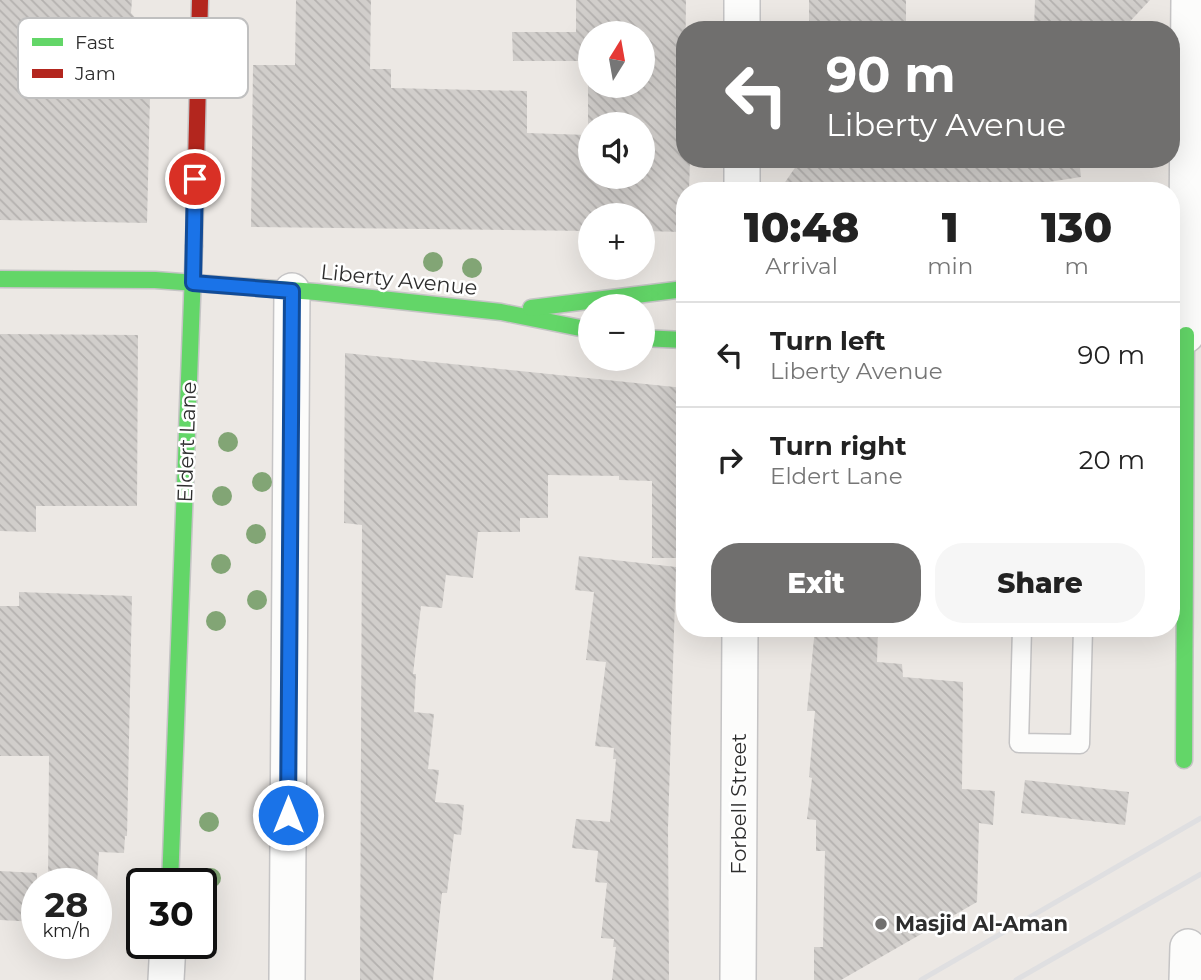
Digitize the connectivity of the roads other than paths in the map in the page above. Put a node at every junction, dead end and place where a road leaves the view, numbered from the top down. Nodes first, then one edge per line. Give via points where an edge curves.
1 (200, 0) edge
2 (743, 0) edge
3 (1189, 0) edge
4 (200, 18) edge
5 (742, 21) edge
6 (198, 98) edge
7 (1186, 206) edge
8 (0, 279) edge
9 (193, 283) junction
10 (676, 290) edge
11 (292, 291) junction
12 (501, 312) junction
13 (578, 328) edge
14 (1186, 335) edge
15 (655, 339) edge
16 (676, 340) edge
17 (1186, 390) edge
18 (1180, 499) edge
19 (740, 637) edge
20 (1022, 637) edge
21 (1083, 637) edge
22 (1180, 637) edge
23 (1184, 760) dead end
24 (171, 868) edge
25 (167, 959) edge
26 (166, 980) edge
27 (287, 980) edge
28 (738, 980) edge

1 - 4 street, Eldert Lane
2 - 5 street
3 - 7 street
6 - 9 street, Eldert Lane
7 - 14 street
8 - 9 street, Liberty Avenue
9 - 11 street, Liberty Avenue
9 - 24 street, Eldert Lane
10 - 12 street, Liberty Avenue
11 - 12 street, Liberty Avenue
11 - 27 street
12 - 13 street, Liberty Avenue
14 - 17 street
15 - 16 street
17 - 18 street
19 - 28 street, Forbell Street
20 - 21 lane via 1019,743 1080,744
22 - 23 street
25 - 26 street

